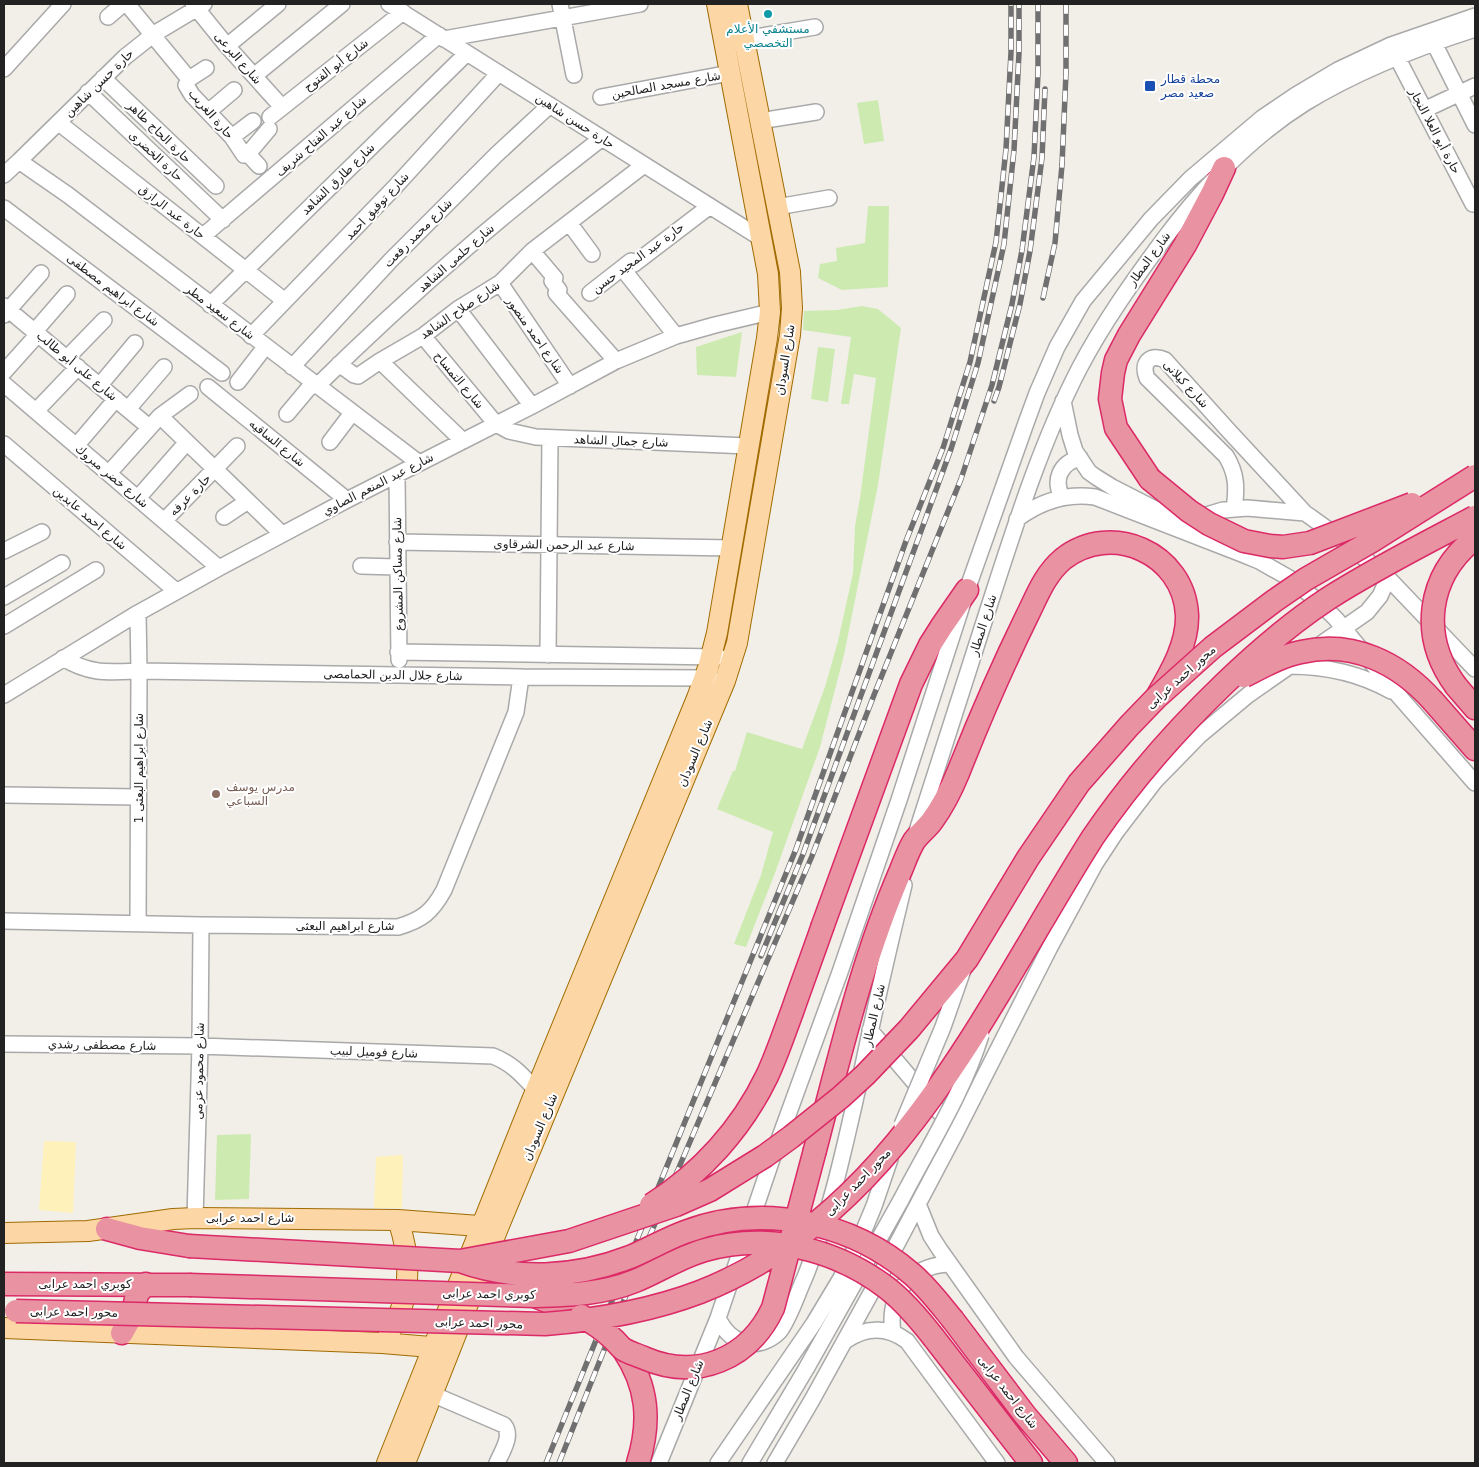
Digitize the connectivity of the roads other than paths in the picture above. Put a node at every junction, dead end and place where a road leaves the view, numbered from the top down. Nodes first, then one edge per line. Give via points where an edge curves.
1 (63, 4) edge
2 (123, 4) edge
3 (127, 4) edge
4 (278, 4) edge
5 (342, 4) edge
6 (389, 4) edge
7 (640, 4) edge
8 (717, 4) edge
9 (737, 4) edge
10 (198, 5) edge
11 (562, 11) edge
12 (403, 12) junction
13 (1475, 16) edge
14 (108, 17) dead end
15 (815, 27) dead end
16 (1475, 29) edge
17 (154, 34) junction
18 (442, 37) junction
19 (744, 39) junction
20 (1434, 43) junction
21 (227, 46) junction
22 (467, 53) junction
23 (1396, 57) junction
24 (206, 68) dead end
25 (4, 70) edge
26 (498, 73) junction
27 (730, 73) junction
28 (574, 75) dead end
29 (254, 76) junction
30 (103, 78) junction
31 (189, 78) junction
32 (1475, 86) edge
33 (234, 90) dead end
34 (88, 92) junction
35 (1459, 93) junction
36 (601, 96) dead end
37 (550, 105) junction
38 (282, 107) junction
39 (1424, 110) junction
40 (208, 112) junction
41 (816, 112) dead end
42 (253, 121) dead end
43 (760, 121) junction
44 (59, 122) junction
45 (1475, 125) edge
46 (232, 137) junction
47 (602, 138) junction
48 (248, 154) junction
49 (10, 165) edge
50 (259, 166) dead end
51 (649, 168) junction
52 (1224, 168) junction
53 (216, 186) dead end
54 (829, 198) dead end
55 (1473, 204) dead end
56 (710, 206) junction
57 (777, 207) junction
58 (4, 208) edge
59 (223, 220) junction
60 (570, 224) junction
61 (203, 236) junction
62 (762, 239) junction
63 (532, 251) junction
64 (592, 254) dead end
65 (622, 268) junction
66 (245, 269) junction
67 (41, 272) dead end
68 (500, 284) junction
69 (590, 293) dead end
70 (68, 294) dead end
71 (285, 301) junction
72 (210, 305) junction
73 (458, 309) junction
74 (5, 310) edge
75 (770, 312) junction
76 (104, 320) dead end
77 (37, 332) junction
78 (251, 336) junction
79 (423, 336) junction
80 (676, 336) junction
81 (135, 343) dead end
82 (265, 347) junction
83 (380, 361) junction
84 (616, 361) junction
85 (73, 363) junction
86 (339, 364) junction
87 (164, 367) dead end
88 (292, 367) junction
89 (4, 372) edge
90 (222, 373) dead end
91 (238, 382) dead end
92 (4, 384) edge
93 (315, 384) junction
94 (100, 385) junction
95 (570, 386) junction
96 (208, 387) dead end
97 (190, 394) dead end
98 (1063, 400) junction
99 (122, 404) junction
100 (532, 406) junction
101 (36, 412) junction
102 (352, 413) junction
103 (288, 414) dead end
104 (160, 416) junction
105 (753, 421) junction
106 (496, 424) junction
107 (775, 425) junction
108 (149, 427) junction
109 (550, 438) junction
110 (462, 441) junction
111 (187, 442) junction
112 (330, 442) dead end
113 (4, 444) edge
114 (76, 446) junction
115 (237, 446) dead end
116 (748, 446) junction
117 (1080, 458) junction
118 (419, 463) junction
119 (215, 469) junction
120 (109, 473) junction
121 (397, 474) junction
122 (1469, 480) edge
123 (1062, 497) junction
124 (138, 498) junction
125 (248, 500) junction
126 (347, 500) junction
127 (1234, 509) junction
128 (1305, 513) junction
129 (224, 517) dead end
130 (1475, 517) edge
131 (1017, 519) junction
132 (164, 520) junction
133 (42, 532) dead end
134 (282, 534) junction
135 (1475, 538) edge
136 (397, 542) junction
137 (549, 545) junction
138 (731, 548) junction
139 (4, 552) edge
140 (62, 563) dead end
141 (361, 566) dead end
142 (398, 567) junction
143 (219, 568) junction
144 (96, 570) dead end
145 (1388, 578) junction
146 (968, 590) junction
147 (176, 591) junction
148 (4, 597) edge
149 (138, 613) junction
150 (4, 626) edge
151 (1343, 629) junction
152 (398, 652) junction
153 (548, 655) junction
154 (605, 656) junction
155 (711, 657) junction
156 (63, 658) junction
157 (733, 658) junction
158 (1290, 666) junction
159 (1475, 669) edge
160 (139, 671) junction
161 (399, 674) junction
162 (521, 678) junction
163 (604, 678) junction
164 (704, 678) junction
165 (725, 681) junction
166 (1219, 689) junction
167 (4, 695) edge
168 (1398, 695) junction
169 (1156, 698) junction
170 (1475, 708) edge
171 (1475, 749) edge
172 (1475, 783) edge
173 (4, 795) edge
174 (138, 797) junction
175 (914, 842) junction
176 (4, 920) edge
177 (138, 923) junction
178 (201, 925) junction
179 (967, 959) junction
180 (989, 1010) junction
181 (870, 1030) junction
182 (4, 1044) edge
183 (200, 1046) junction
184 (536, 1090) junction
185 (956, 1132) junction
186 (918, 1204) junction
187 (195, 1218) junction
188 (398, 1220) junction
189 (622, 1223) junction
190 (490, 1227) junction
191 (107, 1229) junction
192 (4, 1233) edge
193 (460, 1261) junction
194 (949, 1264) junction
195 (4, 1284) edge
196 (146, 1284) junction
197 (535, 1296) junction
198 (8, 1317) edge
199 (718, 1318) junction
200 (953, 1320) joint
201 (893, 1332) junction
202 (122, 1333) junction
203 (382, 1343) junction
204 (841, 1346) junction
205 (441, 1348) junction
206 (623, 1349) junction
207 (432, 1394) junction
208 (387, 1463) edge
209 (405, 1463) edge
210 (497, 1463) edge
211 (638, 1463) edge
212 (659, 1463) edge
213 (718, 1463) edge
214 (750, 1463) edge
215 (775, 1463) edge
216 (997, 1463) edge
217 (1030, 1463) edge
218 (1066, 1463) edge
219 (1106, 1463) edge

1 - 25 street
2 - 14 street
3 - 17 street, حارة الغريب
4 - 21 street
5 - 29 street
6 - 12 street, حارة حسن شاهين
7 - 11 street
8 - 27 main road, شارع السودان
9 - 19 main road, شارع السودان
10 - 17 street, حارة حسن شاهين
10 - 21 street, شارع البرعى
11 - 18 street
11 - 28 street
12 - 18 street, حارة حسن شاهين
12 - 38 street, شارع أبو الفتوح
13 - 146 street, شارع المطار via 1391,46 1338,70 1296,95 1262,118 1191,178 1151,219 1083,301 1057,347 1029,415
15 - 19 street
16 - 20 street, شارع المطار
17 - 30 street, حارة حسن شاهين
17 - 31 street, حارة الغريب
18 - 22 street, حارة حسن شاهين
18 - 59 street, شارع عبد الفتاح شريف
19 - 43 main road, شارع السودان
20 - 23 street, شارع المطار
20 - 35 street
21 - 29 street, شارع البرعى
22 - 26 street, حارة حسن شاهين
22 - 66 street, شارع طارق الشاهد
23 - 39 street, حارة أبو العلا النجار
23 - 52 street, شارع المطار via 1304,104 1268,129
24 - 31 street
26 - 37 street, حارة حسن شاهين
26 - 71 street, شارع توفيق احمد via 394,188
27 - 36 street, شارع مسجد الصالحين
27 - 62 main road, شارع السودان
29 - 38 street, شارع البرعى
30 - 34 street, حارة حسن شاهين
30 - 53 street, حارة الحاج طاهر
31 - 40 street, حارة الغريب via 186,85
32 - 35 street
33 - 40 street
34 - 44 street, حارة حسن شاهين
34 - 59 street, حارة الخضرى
35 - 39 street
35 - 45 street
37 - 47 street, حارة حسن شاهين
37 - 88 street, شارع محمد رفعت via 418,232
38 - 48 street, شارع أبو الفتوح
39 - 55 street, حارة أبو العلا النجار
40 - 46 street, حارة الغريب
41 - 43 street
42 - 46 street
43 - 57 main road, شارع السودان
44 - 49 street, حارة حسن شاهين
44 - 61 street, حارة عبد الرازق
46 - 48 street, حارة الغريب via 244,155
47 - 51 street, حارة حسن شاهين
47 - 86 street, شارع حلمى الشاهد via 467,247
48 - 50 street, حارة الغريب
49 - 72 street, شارع سعيد مطر via 68,195
51 - 56 street, حارة حسن شاهين
51 - 60 street, شارع صلاح الشاهد
52 - 98 street, شارع المطار via 1179,219 1122,296
52 - 122 highway, bridge via 1203,212 1116,360 1110,399 1116,428 1150,479 1189,511 1232,536 1257,544 1283,547 1310,543
54 - 57 street
56 - 62 street, حارة حسن شاهين
56 - 65 street, حارة عبد المجيد حسن via 634,264 631,261
57 - 107 main road, شارع السودان via 790,272 792,308
58 - 90 street, شارع ابراهيم مصطفى
59 - 61 street, شارع عبد الفتاح شريف
60 - 63 street, شارع صلاح الشاهد
60 - 64 street
61 - 66 street, حارة عبد الرازق
62 - 75 main road, شارع السودان via 770,287
63 - 68 street, شارع صلاح الشاهد
63 - 84 street via 555,278 552,281 559,290 556,293
65 - 69 street, حارة عبد المجيد حسن
65 - 80 street
66 - 71 street, حارة عبد الرازق
66 - 72 street, شارع طارق الشاهد
67 - 74 street
68 - 73 street, شارع صلاح الشاهد
68 - 95 street, شارع احمد منصور
70 - 77 street
71 - 78 street, شارع توفيق احمد
72 - 78 street, شارع سعيد مطر
73 - 79 street, شارع صلاح الشاهد
73 - 100 street
74 - 77 street, شارع على أبو طالب
75 - 80 street, شارع عبد المنعم الصاوي
75 - 105 main road, شارع السودان
76 - 85 street
77 - 85 street, شارع على أبو طالب
77 - 89 street
78 - 82 street, شارع سعيد مطر
79 - 83 street, شارع صلاح الشاهد
79 - 106 street, شارع التمساح
80 - 84 street, شارع عبد المنعم الصاوي
81 - 94 street
82 - 88 street, شارع سعيد مطر
82 - 91 street
83 - 86 street, شارع صلاح الشاهد via 358,376
83 - 110 street
84 - 95 street, شارع عبد المنعم الصاوي
85 - 94 street, شارع على أبو طالب
85 - 101 street
86 - 93 street, شارع حلمى الشاهد
87 - 99 street
88 - 93 street, شارع سعيد مطر
92 - 101 street, شارع خضر مبروك
93 - 102 street, شارع سعيد مطر
93 - 103 street, شارع حلمى الشاهد
94 - 99 street, شارع على أبو طالب
95 - 100 street, شارع عبد المنعم الصاوي
96 - 126 street, شارع الساقيه
97 - 104 street
98 - 117 street via 1072,443
98 - 131 street, شارع المطار
99 - 108 street, شارع على أبو طالب
99 - 114 street
100 - 106 street, شارع عبد المنعم الصاوي
101 - 114 street, شارع خضر مبروك
102 - 112 street
102 - 118 street, شارع سعيد مطر
104 - 108 street
104 - 111 street
105 - 107 main road
105 - 116 main road, شارع السودان
106 - 109 street, شارع جمال الشاهد via 522,435
106 - 110 street, شارع عبد المنعم الصاوي
107 - 157 main road, شارع السودان
108 - 120 street
109 - 116 street, شارع جمال الشاهد
109 - 137 street
110 - 118 street, شارع عبد المنعم الصاوي
111 - 119 street
111 - 124 street
113 - 147 street, شارع احمد عابدين
114 - 120 street, شارع خضر مبروك
115 - 119 street, حارة عرفه
116 - 138 main road, شارع السودان
117 - 123 street via 1068,463 1060,473 1058,486
117 - 127 street via 1089,472 1112,487 1175,517 1190,520
118 - 121 street, شارع عبد المنعم الصاوي
119 - 125 street
119 - 132 street, حارة عرفه
120 - 124 street, شارع خضر مبروك
121 - 126 street, شارع عبد المنعم الصاوي
121 - 136 street, شارع مساكن المشروع
122 - 169 highway, محور احمد عرابى, bridge via 1274,601
123 - 131 street via 1039,504
123 - 151 street via 1095,497 1259,561 1306,591
124 - 132 street, شارع خضر مبروك
125 - 129 street
125 - 134 street
126 - 134 street, شارع عبد المنعم الصاوي
127 - 128 street
127 - 128 street, شارع كيلانى via 1236,482 1231,464 1147,378 1144,371 1151,358 1165,360
128 - 145 street
130 - 166 highway, محور احمد عرابى, bridge via 1388,563 1328,600 1271,642
131 - 175 street, شارع المطار
132 - 143 street, شارع خضر مبروك
133 - 139 street
134 - 143 street, شارع عبد المنعم الصاوي
135 - 170 highway, bridge via 1457,555 1443,576 1434,601 1432,627 1442,664
136 - 137 street, شارع عبد الرحمن الشرقاوى
136 - 142 street, شارع مساكن المشروع
137 - 138 street, شارع عبد الرحمن الشرقاوى
137 - 153 street
138 - 155 main road, شارع السودان
140 - 148 street
141 - 142 street
142 - 152 street, شارع مساكن المشروع
143 - 147 street, شارع عبد المنعم الصاوي
144 - 150 street
145 - 151 street via 1374,604
145 - 159 street
146 - 189 highway, bridge via 934,638 911,684 783,1036 757,1094 734,1129 708,1159 660,1200
146 - 199 street, شارع المطار via 899,800
147 - 149 street, شارع عبد المنعم الصاوي
149 - 156 street, شارع عبد المنعم الصاوي
149 - 160 street, شارع ابراهيم البعثى 1
151 - 158 street
151 - 168 street
152 - 153 street, شارع جلال الدين الحمامصى
152 - 161 street, شارع مساكن المشروع
153 - 154 street, شارع جلال الدين الحمامصى
154 - 155 street, شارع جلال الدين الحمامصى
154 - 163 street
155 - 157 street, شارع جلال الدين الحمامصى
155 - 164 main road, شارع السودان
156 - 160 street, شارع جلال الدين الحمامصى via 98,672
156 - 167 street, شارع عبد المنعم الصاوي
157 - 165 main road, شارع السودان
158 - 168 street via 1338,670 1369,680
158 - 185 street via 1194,741 1155,781 1120,826 1095,864
160 - 161 street, شارع جلال الدين الحمامصى
160 - 174 street, شارع ابراهيم البعثى 1
161 - 162 street, شارع جلال الدين الحمامصى
162 - 163 street, شارع جلال الدين الحمامصى
162 - 178 street, شارع ابراهيم البعثى via 513,720 444,890 437,904 426,914 398,927
163 - 164 street, شارع جلال الدين الحمامصى
164 - 165 street, شارع جلال الدين الحمامصى
164 - 184 main road, شارع السودان
165 - 190 main road, شارع السودان
166 - 171 highway, bridge via 1274,661 1300,652 1330,649 1360,653 1388,664 1424,690
166 - 180 highway, محور احمد عرابى, bridge via 1149,761 1110,812 1076,862
168 - 172 street
169 - 175 highway via 1186,631 1185,602 1176,580 1157,558 1130,545 1107,542 1073,552 1055,567 1044,582 947,797
169 - 179 highway, محور احمد عرابى, bridge via 1110,747 1069,798 1028,858
173 - 174 street
174 - 177 street, شارع ابراهيم البعثى 1
175 - 181 street, شارع المطار
175 - 206 highway, bridge via 889,898 863,971 768,1319 744,1347 710,1364 674,1367
176 - 177 street, شارع ابراهيم البعثى
177 - 178 street, شارع ابراهيم البعثى
178 - 183 street, شارع محمود عزمى
179 - 189 highway, محور احمد عرابى, bridge via 888,1052 841,1097 791,1137 710,1190
179 - 213 street, محور احمد عرابى, bridge via 874,1206 841,1278
180 - 198 highway, محور احمد عرابى, bridge via 933,1096 877,1165 839,1204 774,1254 726,1281 675,1301 621,1314 545,1324
180 - 214 street, محور احمد عرابى, bridge via 969,1069 902,1200
181 - 185 street
181 - 199 street, شارع المطار via 832,1200 784,1325 768,1340 754,1344 732,1337
182 - 183 street, شارع مصطفى رشدي
183 - 184 street, شارع فوميل لبيب via 492,1056 514,1067
183 - 187 street, شارع محمود عزمى
184 - 190 main road, شارع السودان
185 - 186 street
186 - 194 street via 931,1236
186 - 204 street
187 - 188 main road, شارع احمد عرابى
187 - 191 main road, شارع احمد عرابى
188 - 190 main road, شارع احمد عرابى
188 - 203 main road via 407,1255 406,1293
189 - 193 highway, محور احمد عرابى, bridge via 569,1241
190 - 205 main road, شارع السودان
191 - 192 main road, شارع احمد عرابى
191 - 193 highway, كوبري احمد عرابى, bridge via 189,1246
193 - 200 highway, كوبري احمد عرابى, bridge via 494,1271 524,1274 580,1272 633,1256 706,1225 745,1219 786,1219 844,1233 880,1251 913,1275
194 - 201 street via 922,1270 901,1288 891,1314
194 - 219 street via 1016,1357
195 - 196 highway, كوبري احمد عرابى
196 - 197 highway, كوبري احمد عرابى, bridge
196 - 202 highway via 137,1294 133,1313
197 - 206 highway, bridge via 593,1322
197 - 217 highway, كوبري احمد عرابى, bridge via 602,1291 707,1249 740,1244 774,1244 816,1251 856,1268 900,1300 934,1338
198 - 202 main road
199 - 212 street, شارع المطار
200 - 218 highway, شارع احمد عرابى
201 - 204 street via 877,1329 860,1332
201 - 216 street via 912,1347
202 - 203 main road
203 - 205 main road
204 - 215 street
205 - 207 main road, شارع السودان
205 - 208 main road, شارع السودان
206 - 211 highway via 645,1398 645,1438
207 - 209 main road, شارع السودان
207 - 210 street via 507,1428 508,1438

